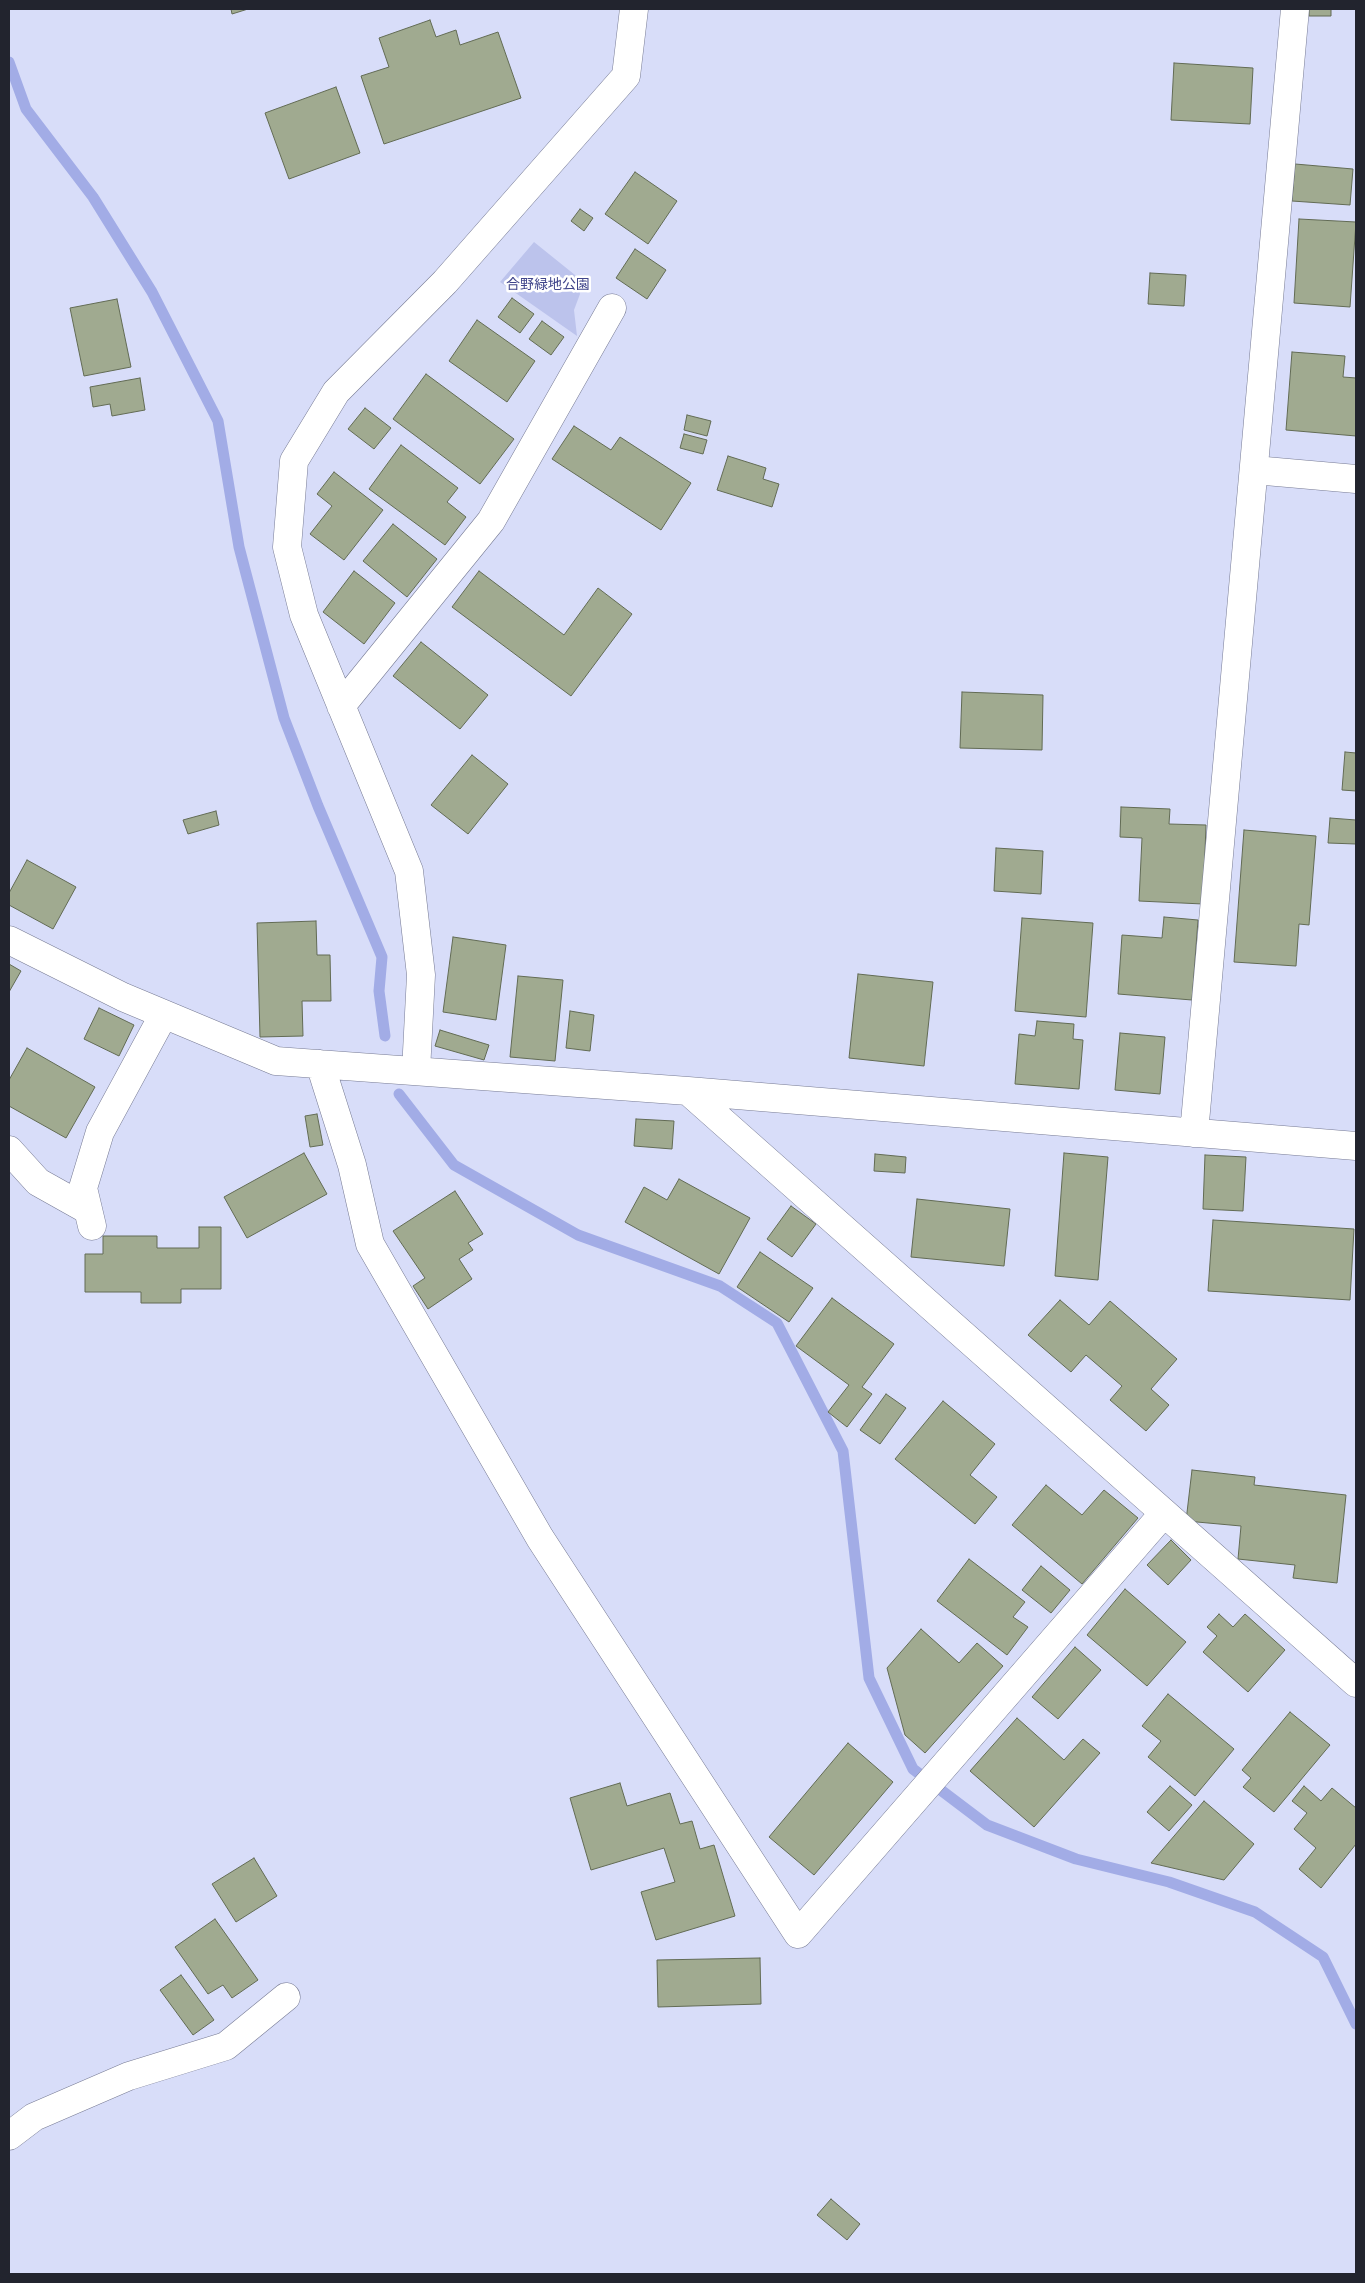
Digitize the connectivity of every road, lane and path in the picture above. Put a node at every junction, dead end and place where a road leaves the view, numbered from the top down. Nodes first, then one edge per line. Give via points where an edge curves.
1 (634, 9) edge
2 (1295, 9) edge
3 (612, 308) dead end
4 (1254, 470) junction
5 (1356, 479) edge
6 (341, 706) junction
7 (9, 940) edge
8 (164, 1014) junction
9 (320, 1064) junction
10 (416, 1071) junction
11 (688, 1091) junction
12 (1194, 1133) junction
13 (1356, 1146) edge
14 (9, 1150) edge
15 (1164, 1513) junction
16 (1356, 1683) edge
17 (286, 1997) dead end
18 (9, 2136) edge

1 - 6 street via 626,76 445,282 336,392 294,461 287,547 304,615
2 - 4 street
3 - 6 street via 491,521
4 - 5 street
4 - 12 street
6 - 10 street via 409,870 421,975
7 - 8 street
8 - 9 street via 276,1061
8 - 14 street via 100,1132 84,1188 90,1218 38,1182
9 - 10 street
9 - 15 street via 352,1165 370,1244 540,1538 798,1934
10 - 11 street
11 - 12 street
11 - 15 street
12 - 13 street
15 - 16 street
17 - 18 street via 226,2046 129,2076 34,2117

